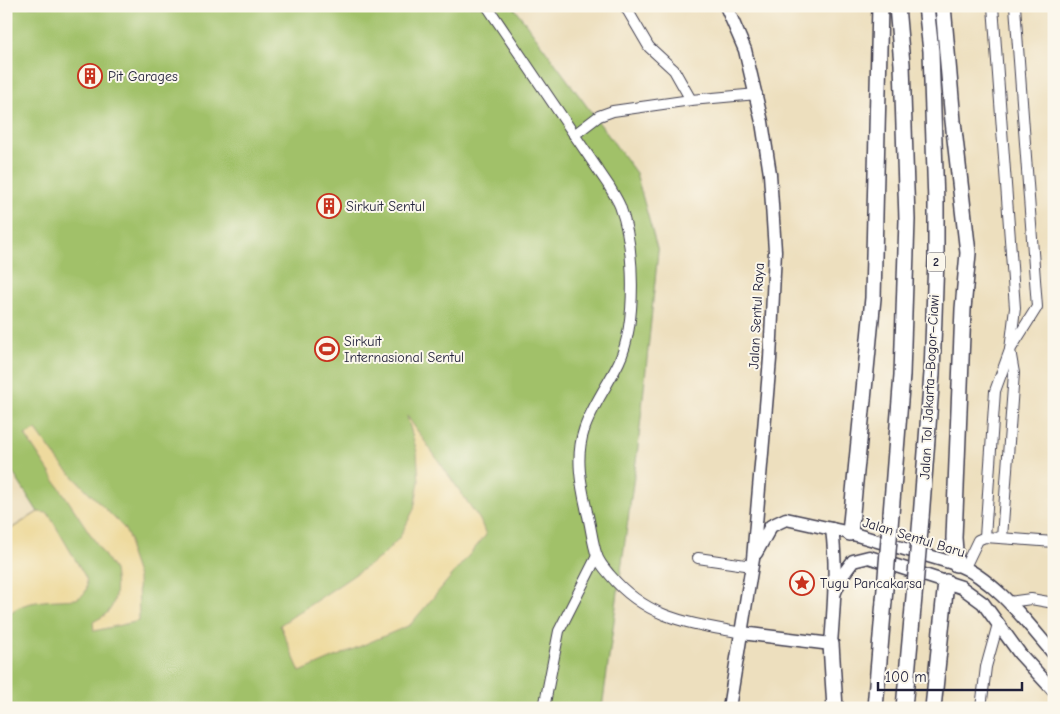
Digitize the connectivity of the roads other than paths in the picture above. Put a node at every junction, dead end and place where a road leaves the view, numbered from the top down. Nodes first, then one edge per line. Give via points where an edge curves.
1 (487, 6) edge
2 (625, 6) edge
3 (726, 6) edge
4 (880, 6) edge
5 (897, 6) edge
6 (926, 6) edge
7 (943, 6) edge
8 (993, 6) edge
9 (1015, 6) edge
10 (757, 94) junction
11 (691, 100) junction
12 (574, 135) junction
13 (1010, 350) junction
14 (832, 529) junction
15 (850, 533) junction
16 (985, 537) junction
17 (1002, 538) junction
18 (1054, 542) edge
19 (597, 556) junction
20 (698, 558) dead end
21 (753, 562) junction
22 (961, 566) junction
23 (946, 582) junction
24 (835, 592) junction
25 (1008, 602) junction
26 (1054, 603) edge
27 (998, 624) junction
28 (742, 633) junction
29 (831, 644) junction
30 (1054, 654) edge
31 (1054, 691) edge
32 (544, 708) edge
33 (729, 708) edge
34 (835, 708) edge
35 (875, 708) edge
36 (904, 708) edge
37 (933, 708) edge
38 (981, 708) edge

1 - 12 street
2 - 11 street via 649,47 674,70
3 - 10 main road, Jalan Sentul Raya via 745,50
4 - 15 highway via 873,298
5 - 35 highway, Jalan Tol Jakarta–Bogor–Ciawi / 2, bridge via 908,220 902,375
6 - 36 highway, Jalan Tol Jakarta–Bogor–Ciawi / 2, bridge via 931,60 936,258 932,373
7 - 22 highway via 968,253 954,538
8 - 13 street via 1015,308
9 - 13 street via 1037,307
10 - 11 street
10 - 21 main road, Jalan Sentul Raya via 767,146 775,251 770,359
11 - 12 street via 613,111 600,116
12 - 19 street via 620,205 630,244 628,335 619,363 584,430 578,457
13 - 16 street via 995,391
13 - 17 street via 1014,373
14 - 15 main road, Jalan Sentul Baru
14 - 21 main road, Jalan Sentul Baru via 786,519 771,526
14 - 24 main road
15 - 22 main road, Jalan Sentul Baru
16 - 17 street
16 - 22 street via 978,540
17 - 18 street
19 - 28 street via 602,567 618,584 647,607 685,622
19 - 32 street via 559,631
20 - 21 street
21 - 28 main road, Jalan Sentul Raya
22 - 25 main road, Jalan Sentul Baru
23 - 24 main road via 868,557 853,561
23 - 27 main road via 961,587 983,602
23 - 37 highway
24 - 29 main road
25 - 26 street via 1031,598
25 - 30 main road, Jalan Sentul Baru
27 - 31 main road
27 - 38 street via 986,667
28 - 29 main road
28 - 33 main road, Jalan Sentul Raya
29 - 34 highway

